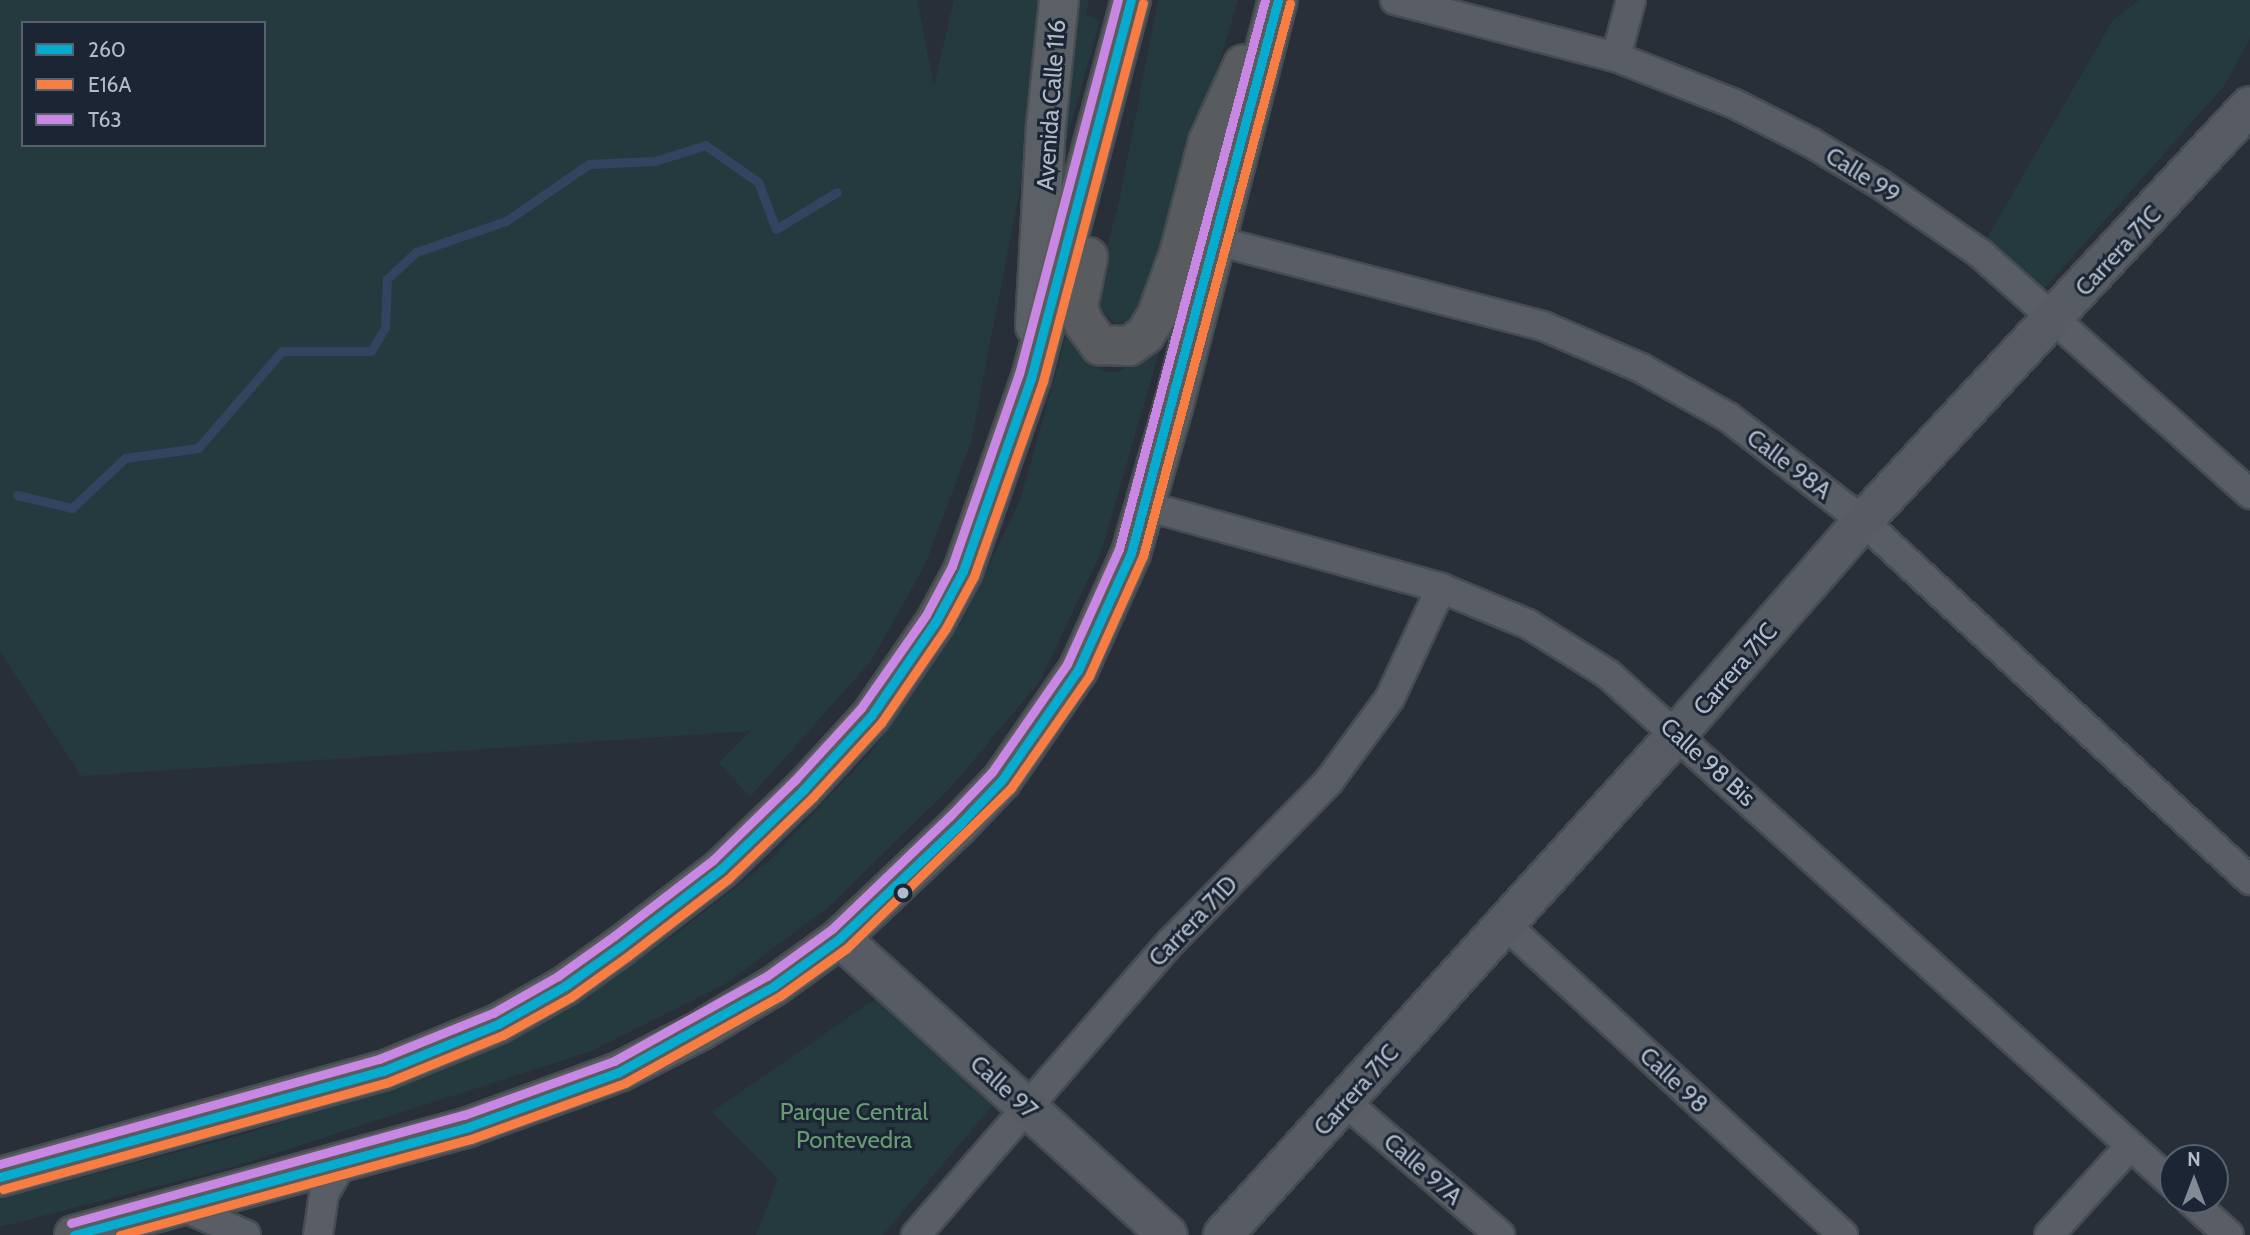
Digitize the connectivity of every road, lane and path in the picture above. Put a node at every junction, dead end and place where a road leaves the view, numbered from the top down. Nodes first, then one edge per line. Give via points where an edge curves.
1 (1059, 0) edge
2 (1131, 0) edge
3 (1272, 0) edge
4 (1278, 0) edge
5 (1395, 0) edge
6 (1631, 0) edge
7 (1616, 57) junction
8 (1116, 58) junction
9 (2249, 111) edge
10 (1217, 241) junction
11 (2056, 318) junction
12 (1031, 378) junction
13 (2250, 494) edge
14 (1146, 506) junction
15 (1863, 521) junction
16 (1441, 588) junction
17 (1677, 734) junction
18 (2250, 880) edge
19 (1506, 925) junction
20 (841, 938) junction
21 (1345, 1102) junction
22 (1026, 1107) junction
23 (2130, 1146) junction
24 (344, 1161) junction
25 (2159, 1172) edge
26 (0, 1177) edge
27 (181, 1206) junction
28 (2206, 1214) edge
29 (74, 1235) edge
30 (246, 1235) edge
31 (318, 1235) edge
32 (916, 1235) edge
33 (1168, 1235) edge
34 (1223, 1235) edge
35 (1500, 1235) edge
36 (1843, 1235) edge
37 (2049, 1235) edge
38 (2229, 1235) edge

1 - 12 main road, Avenida Calle 116 via 1046,126
2 - 8 highway
3 - 8 highway via 1208,142 1180,251 1157,315 1145,335 1129,346 1114,348 1100,345 1089,335 1078,307 1101,212
4 - 10 highway
5 - 7 street, Calle 99
6 - 7 street
7 - 11 street, Calle 99 via 1733,103 1822,149 1980,254
8 - 12 highway
9 - 11 street, Carrera 71C
10 - 14 highway
10 - 15 street, Calle 98A via 1543,326 1641,368 1728,417
11 - 13 street, Calle 99
11 - 15 street, Carrera 71C
12 - 26 highway via 963,570 906,666 871,716 804,789 720,869 665,912 565,986 443,1048 277,1102
14 - 16 street, Calle 98 Bis
14 - 20 highway via 1105,617 1048,716 1002,780
15 - 17 street, Carrera 71C
15 - 18 street, Calle 98A
16 - 17 street, Calle 98 Bis via 1528,624 1608,674
16 - 22 street, Carrera 71D via 1390,698 1329,781 1171,942
17 - 19 street, Carrera 71C
17 - 23 street, Calle 98 Bis
19 - 21 street, Carrera 71C
19 - 36 street, Calle 98
20 - 22 street, Calle 97
20 - 24 highway via 701,1030 619,1072 512,1113
21 - 34 street, Carrera 71C
21 - 35 street, Calle 97A
22 - 32 street, Carrera 71D
22 - 33 street, Calle 97
23 - 25 street, Calle 98 Bis
23 - 37 street
24 - 27 highway
24 - 31 street via 324,1194
27 - 29 highway
27 - 30 street
28 - 38 street

